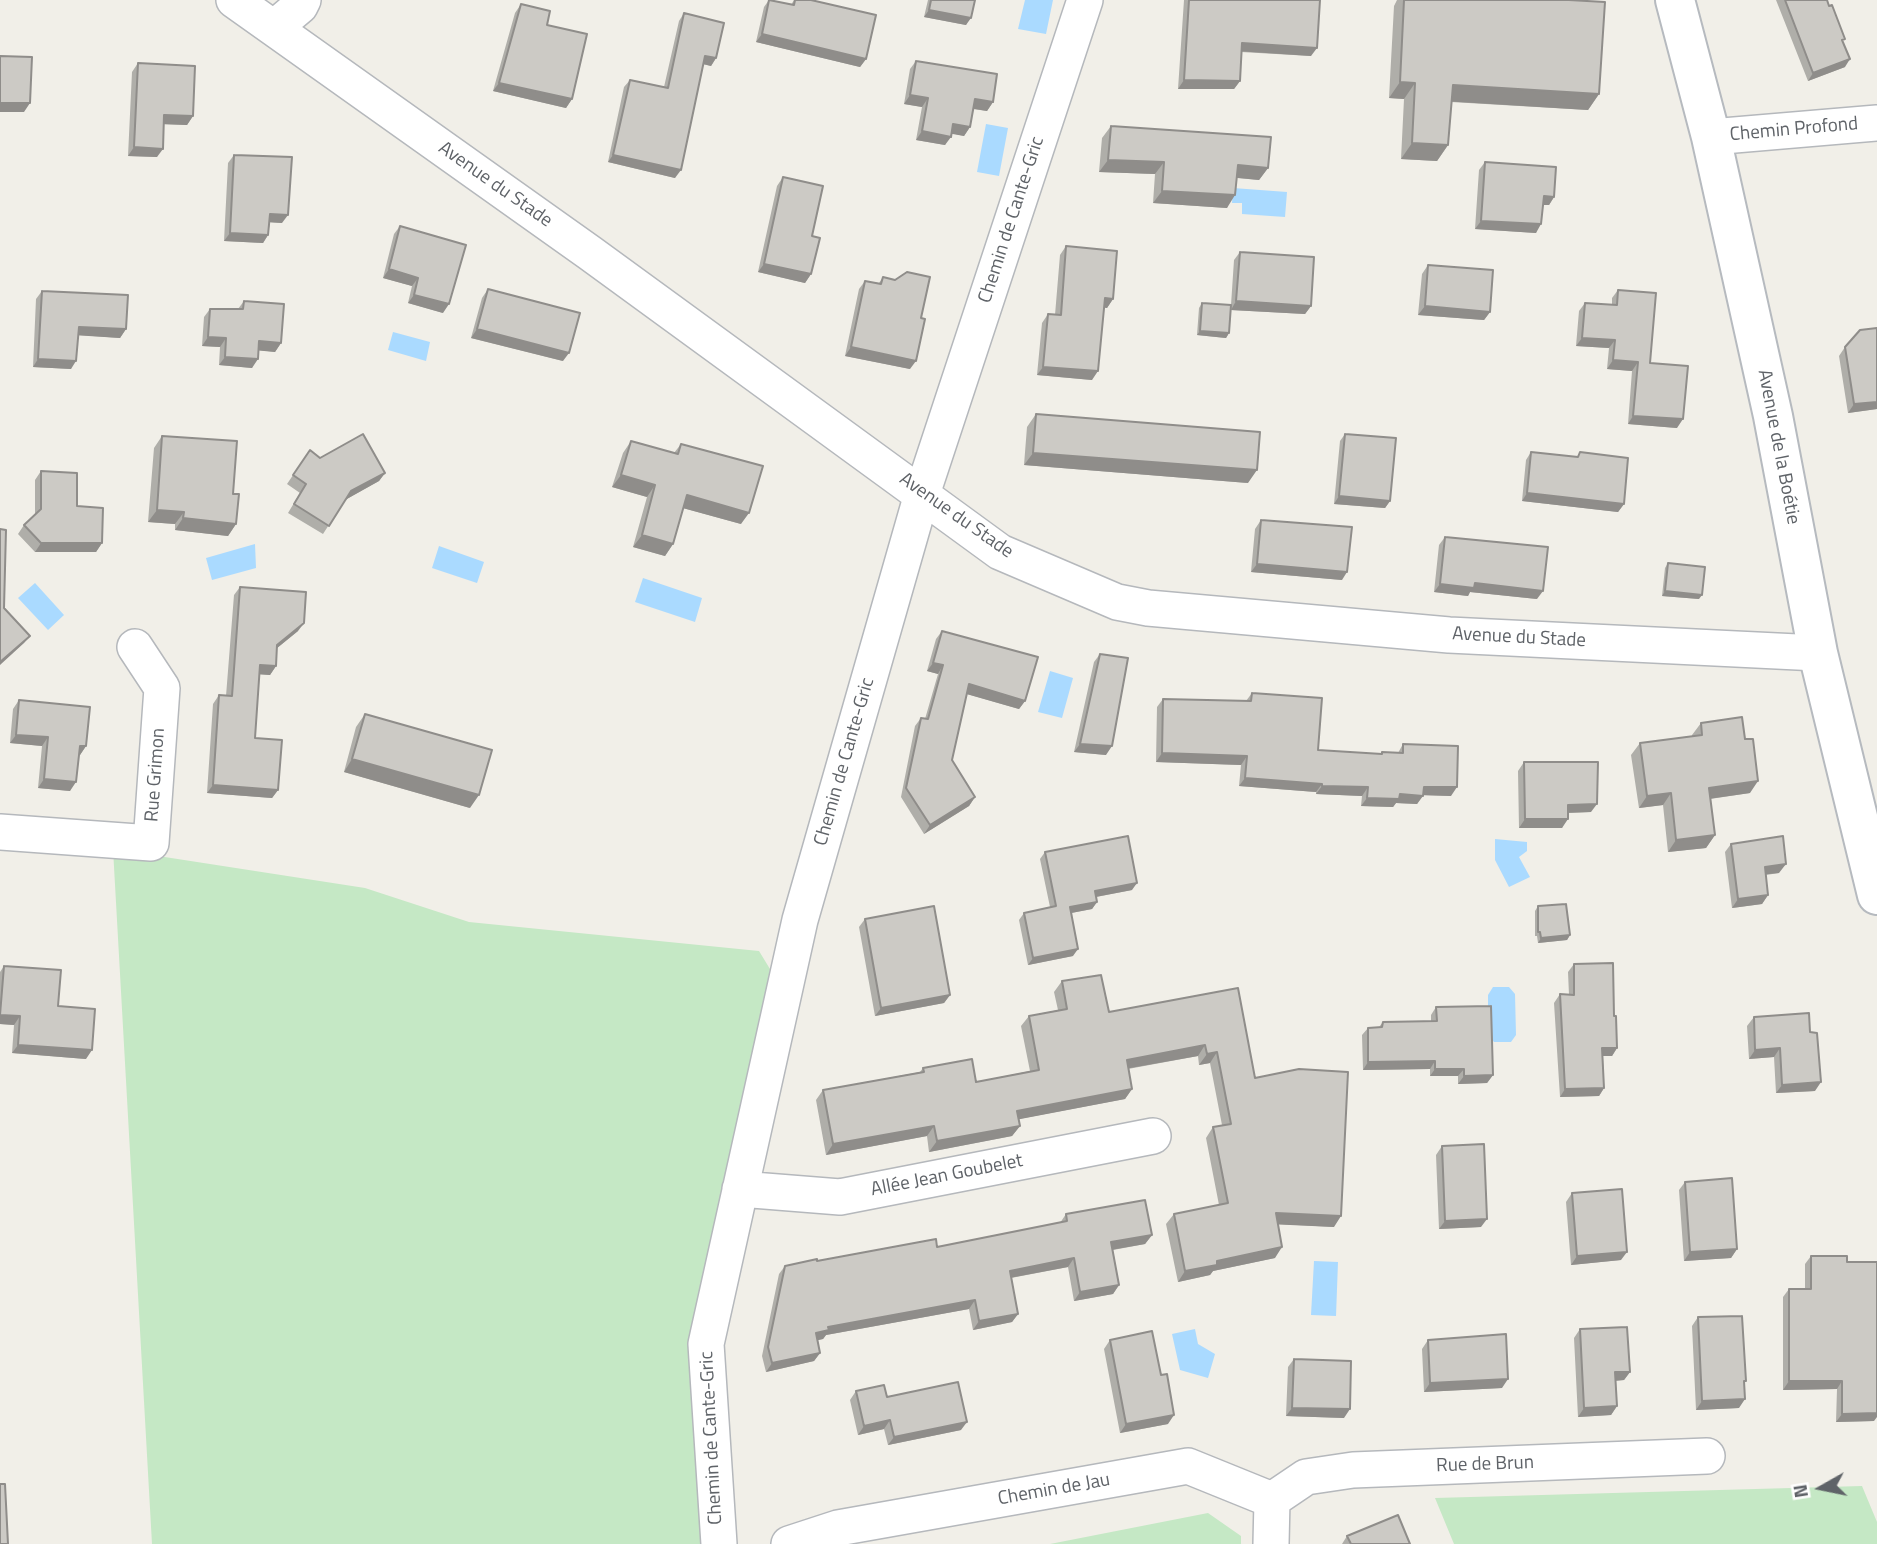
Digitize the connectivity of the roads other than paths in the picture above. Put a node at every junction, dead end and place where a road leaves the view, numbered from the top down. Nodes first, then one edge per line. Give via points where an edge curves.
1 (234, 0) edge
2 (303, 0) edge
3 (1085, 0) edge
4 (1675, 0) edge
5 (274, 28) junction
6 (1877, 123) edge
7 (1711, 137) junction
8 (922, 494) junction
9 (135, 647) dead end
10 (1818, 653) junction
11 (0, 832) edge
12 (1877, 895) edge
13 (1153, 1136) dead end
14 (740, 1189) junction
15 (1707, 1456) dead end
16 (1272, 1500) junction
17 (719, 1544) edge
18 (789, 1544) edge
19 (1271, 1544) edge

1 - 5 street, Avenue du Stade
2 - 5 street
3 - 8 street, Chemin de Cante-Gric
4 - 7 main road, Avenue de la Boétie
5 - 8 street, Avenue du Stade
6 - 7 street, Chemin Profond
7 - 10 main road, Avenue de la Boétie via 1773,416
8 - 10 street, Avenue du Stade via 1000,552 1117,602 1148,608 1448,635
8 - 14 street, Chemin de Cante-Gric via 800,920
9 - 11 street, Rue Grimon via 162,688 151,844
10 - 12 main road, Avenue de la Boétie
13 - 14 street, Allée Jean Goubelet via 840,1197
14 - 17 street, Chemin de Cante-Gric via 706,1344
15 - 16 street, Rue de Brun via 1353,1470 1306,1477
16 - 18 street, Chemin de Jau via 1188,1466 838,1528
16 - 19 street

